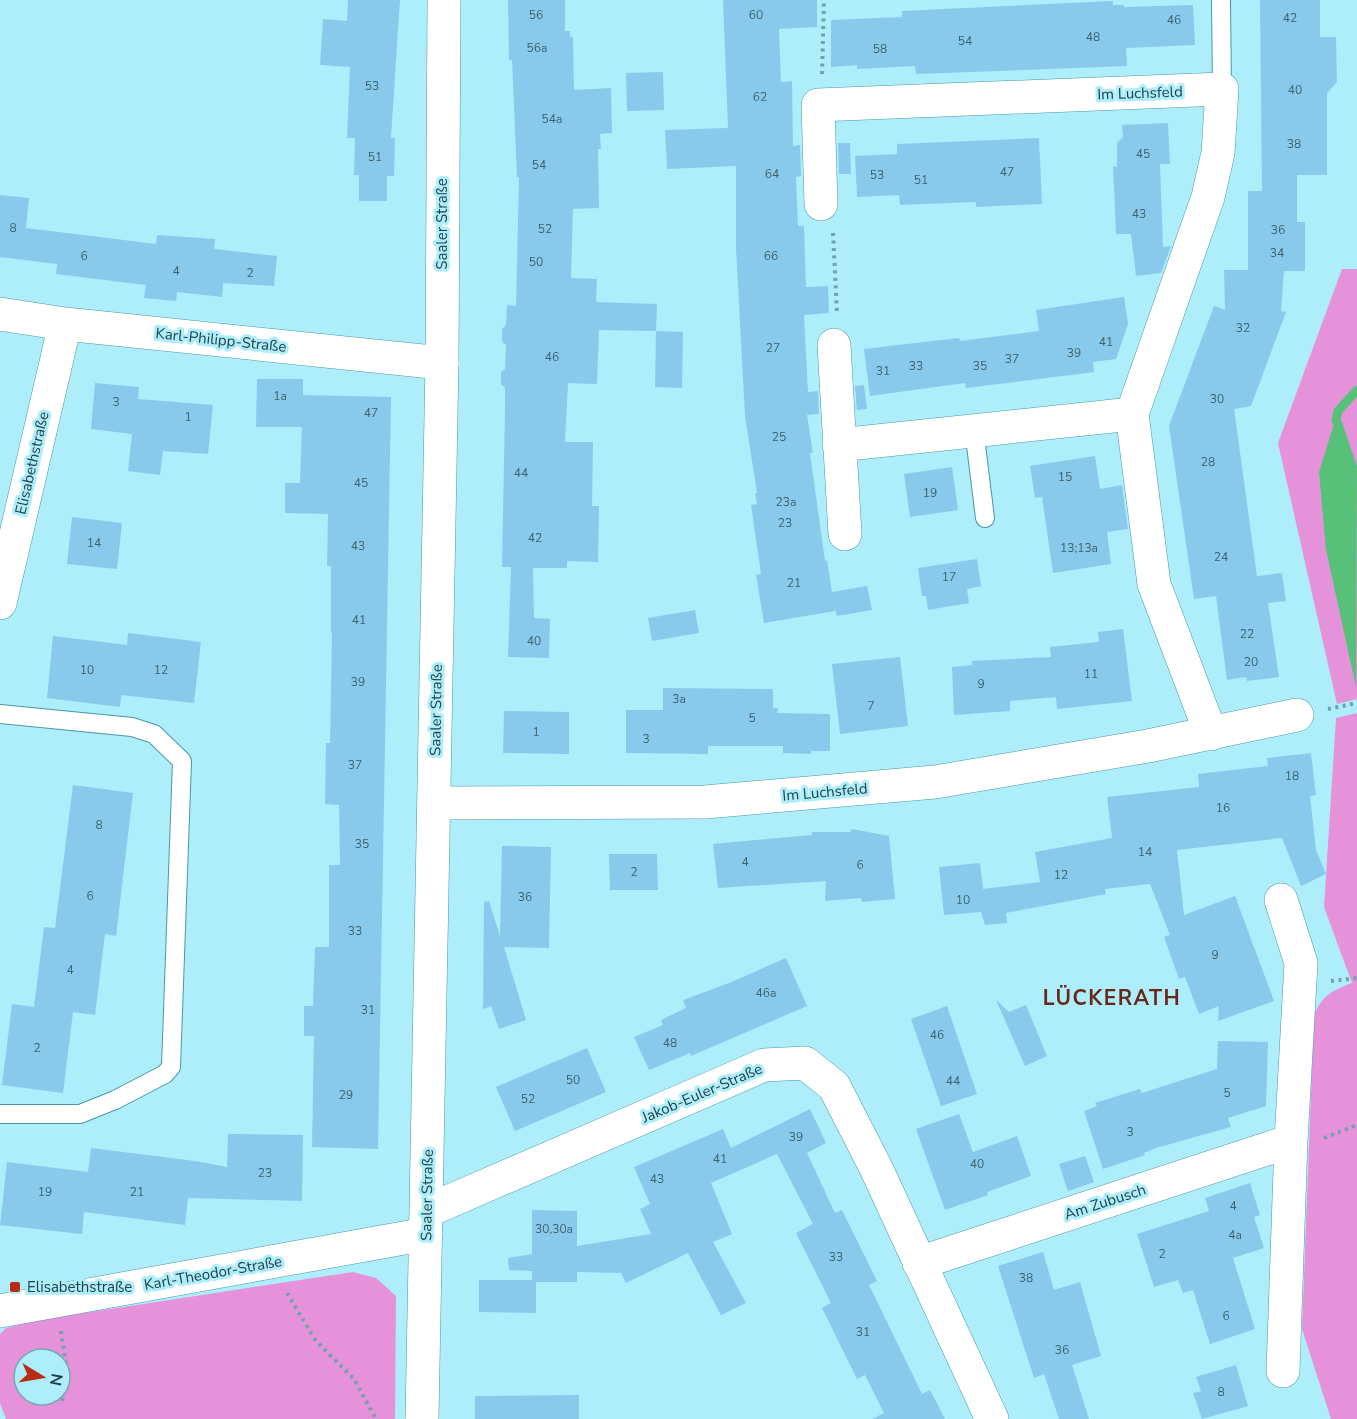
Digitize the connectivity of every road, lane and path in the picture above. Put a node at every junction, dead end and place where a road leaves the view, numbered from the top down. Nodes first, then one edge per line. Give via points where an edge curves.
1 (444, 0) edge
2 (824, 0) edge
3 (1221, 0) edge
4 (1222, 90) junction
5 (818, 105) junction
6 (821, 204) joint
7 (0, 314) edge
8 (64, 324) junction
9 (834, 345) joint
10 (442, 363) junction
11 (1132, 414) junction
12 (974, 429) junction
13 (839, 445) junction
14 (985, 518) dead end
15 (8, 530) edge
16 (845, 534) dead end
17 (0, 603) edge
18 (0, 714) edge
19 (1298, 715) dead end
20 (1212, 734) junction
21 (435, 803) junction
22 (1281, 900) dead end
23 (0, 1114) edge
24 (1291, 1141) junction
25 (426, 1222) junction
26 (919, 1263) junction
27 (281, 1290) dead end
28 (0, 1311) edge
29 (61, 1329) dead end
30 (63, 1347) edge
31 (1283, 1371) dead end
32 (376, 1419) edge
33 (422, 1419) edge
34 (992, 1419) edge

1 - 10 street, Saaler Straße
2 - 5 path
3 - 4 lane
4 - 5 street, Im Luchsfeld
4 - 11 street via 1218,153 1208,196
5 - 6 street
6 - 9 path via 832,215 838,336
7 - 8 street, Karl-Philipp-Straße
8 - 10 street, Karl-Philipp-Straße
8 - 15 street, Elisabethstraße
9 - 13 street
10 - 21 street, Saaler Straße
11 - 12 street
11 - 20 street via 1154,584
12 - 13 street
12 - 14 lane
13 - 16 street
15 - 17 street, Elisabethstraße
18 - 23 lane via 132,727 154,734 182,761 171,1067 115,1100 80,1114
19 - 20 street, Im Luchsfeld
20 - 21 street, Im Luchsfeld via 934,782 705,802
21 - 25 street, Saaler Straße
22 - 24 street via 1301,963
24 - 26 street, Am Zubusch
24 - 31 street
25 - 26 street, Jakob-Euler-Straße via 764,1065 806,1063 834,1086
25 - 28 street, Karl-Theodor-Straße
25 - 33 street, Saaler Straße
26 - 34 street, Jakob-Euler-Straße
27 - 32 path via 289,1294 316,1341 354,1379
29 - 30 path

